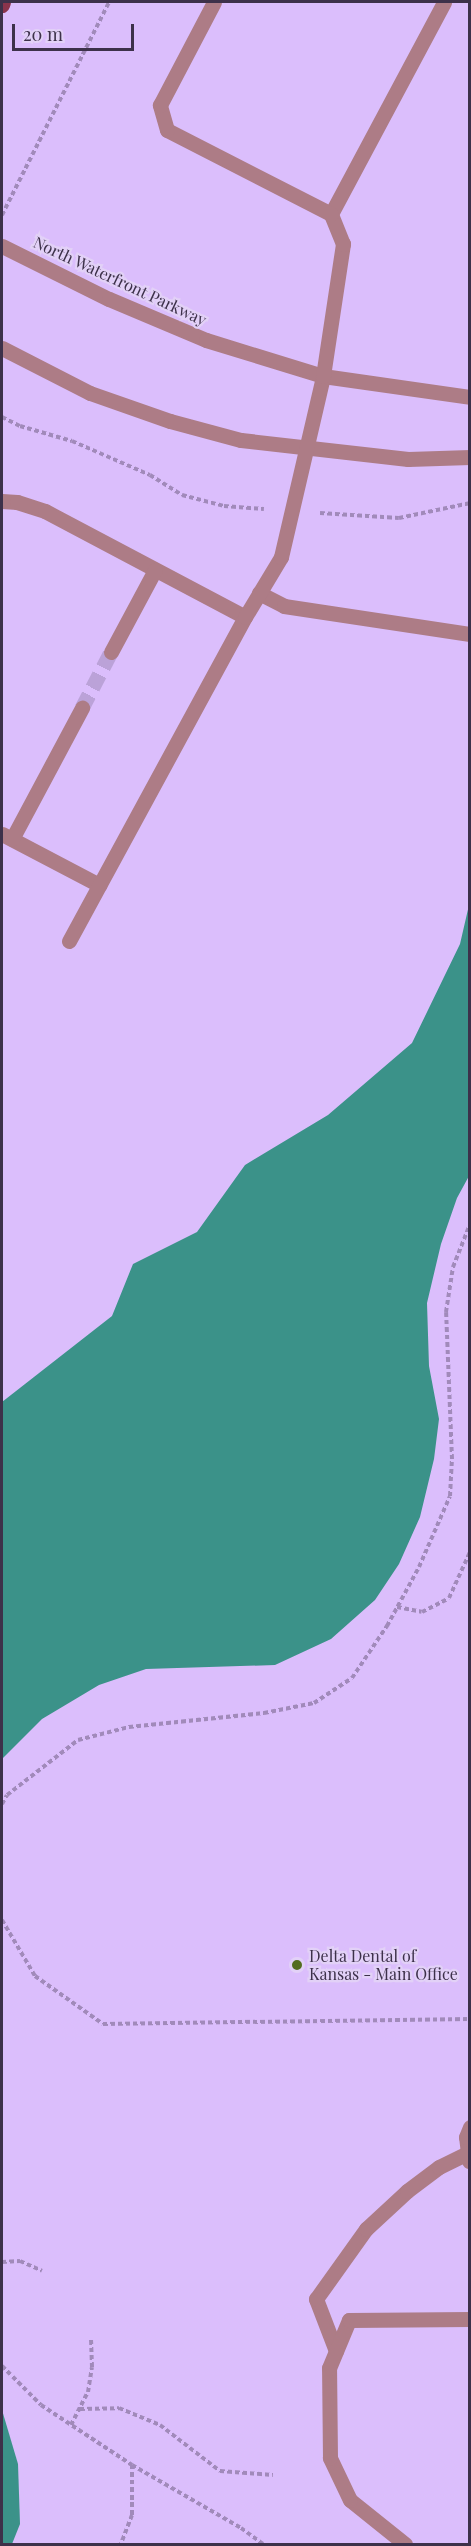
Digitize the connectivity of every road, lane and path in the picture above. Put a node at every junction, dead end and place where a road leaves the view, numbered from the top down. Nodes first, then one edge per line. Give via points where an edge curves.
1 (109, 2) edge
2 (214, 2) edge
3 (444, 2) edge
4 (331, 214) junction
5 (2, 215) edge
6 (2, 246) edge
7 (2, 348) edge
8 (323, 376) junction
9 (470, 397) edge
10 (2, 417) edge
11 (307, 449) junction
12 (470, 457) edge
13 (2, 501) edge
14 (470, 503) edge
15 (294, 511) junction
16 (155, 570) junction
17 (259, 593) junction
18 (245, 617) junction
19 (470, 634) edge
20 (111, 652) tunnel mouth
21 (82, 708) tunnel mouth
22 (7, 837) edge
23 (99, 885) junction
24 (69, 941) dead end
25 (470, 1224) edge
26 (470, 1552) edge
27 (397, 1607) junction
28 (2, 1804) edge
29 (2, 1920) edge
30 (470, 2019) edge
31 (470, 2127) edge
32 (468, 2158) edge
33 (2, 2262) edge
34 (42, 2271) dead end
35 (470, 2319) edge
36 (91, 2339) dead end
37 (336, 2351) junction
38 (2, 2366) edge
39 (80, 2409) junction
40 (71, 2425) junction
41 (132, 2465) junction
42 (273, 2475) dead end
43 (121, 2544) edge
44 (263, 2544) edge
45 (405, 2544) edge

1 - 5 path
2 - 4 street via 160,105 167,130
3 - 4 street
4 - 8 street via 343,244
6 - 8 street, North Waterfront Parkway via 109,299 206,340
7 - 11 street via 90,393 170,422 242,440
8 - 9 street, North Waterfront Parkway
8 - 11 street
10 - 15 path via 82,445 150,475 182,495 224,506
11 - 12 street via 408,459
11 - 15 street
13 - 16 street via 45,512
14 - 15 path via 399,518
15 - 17 street via 281,557
16 - 18 street
16 - 20 street
17 - 18 street
17 - 19 street via 284,606
18 - 23 street
21 - 22 street
22 - 23 street
23 - 24 street
25 - 27 path via 453,1268 446,1312 450,1496
26 - 27 path via 449,1598 422,1612
27 - 28 path via 352,1678 314,1703 264,1713 129,1727 78,1740 7,1795
29 - 30 path via 35,1976 103,2024
31 - 32 street via 466,2137
32 - 37 street via 439,2167 366,2229 316,2299
33 - 34 path via 20,2261
35 - 37 street via 349,2320
36 - 39 path via 92,2367 88,2392
37 - 45 street via 329,2368 330,2458 350,2500
38 - 40 path via 41,2405
39 - 40 path
39 - 42 path via 119,2408 160,2425 220,2471
40 - 41 path
41 - 43 path via 132,2515
41 - 44 path

